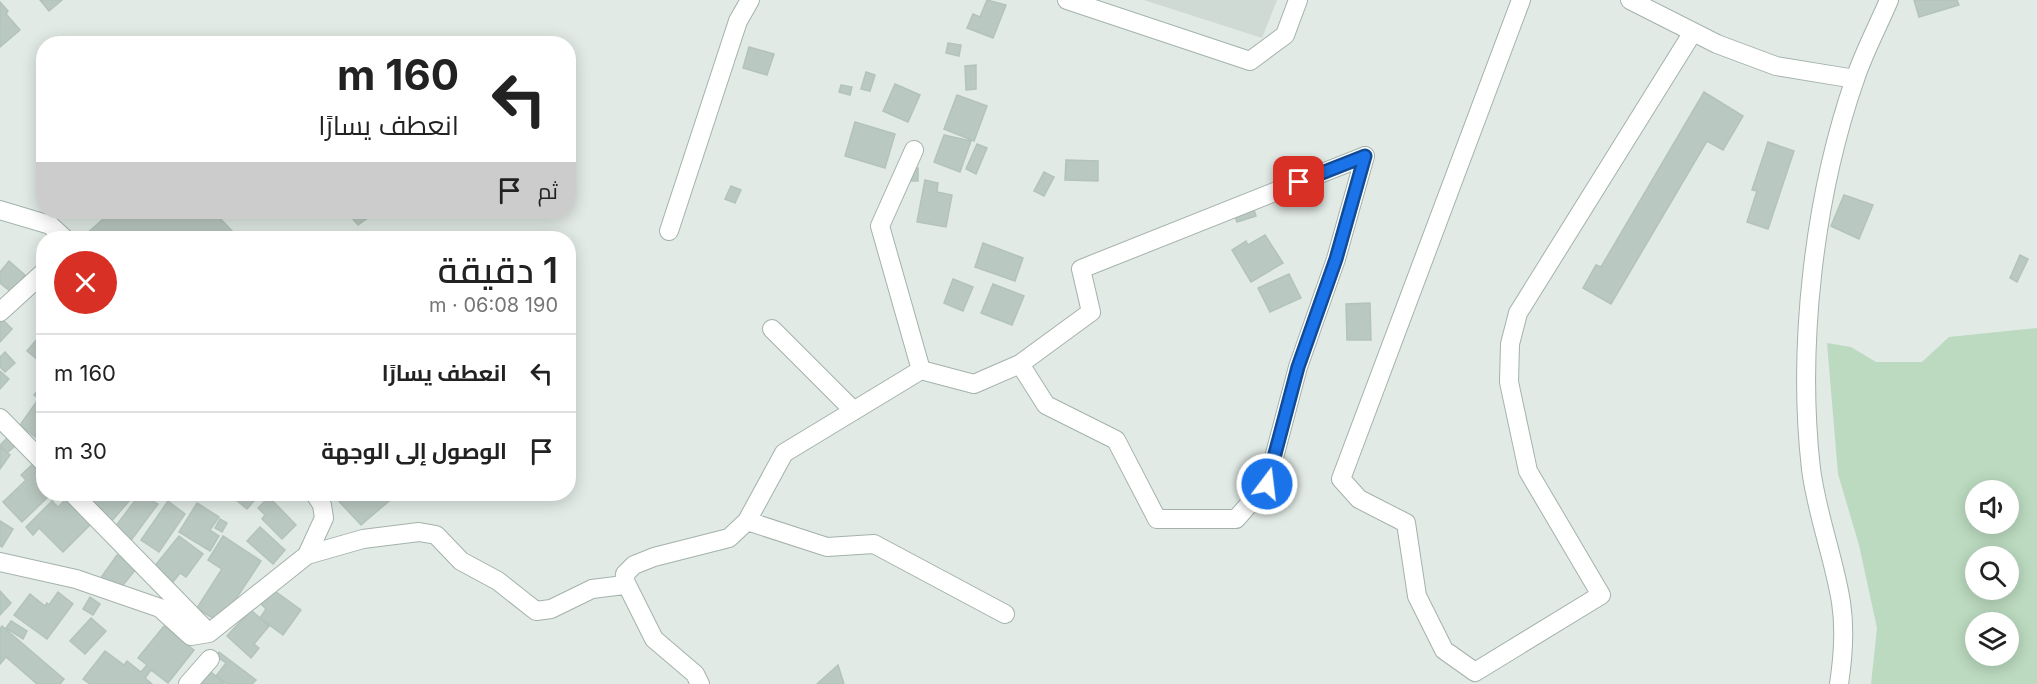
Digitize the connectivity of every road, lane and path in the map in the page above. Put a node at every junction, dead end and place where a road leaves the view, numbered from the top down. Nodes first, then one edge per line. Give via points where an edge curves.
1 (750, 0) edge
2 (1067, 0) edge
3 (1298, 0) edge
4 (1521, 0) edge
5 (1629, 0) edge
6 (1889, 0) edge
7 (1693, 32) junction
8 (1855, 79) junction
9 (914, 150) dead end
10 (0, 210) edge
11 (56, 231) edge
12 (669, 231) dead end
13 (36, 279) edge
14 (0, 312) edge
15 (771, 329) dead end
16 (1020, 364) junction
17 (921, 370) junction
18 (854, 411) junction
19 (0, 418) edge
20 (36, 455) edge
21 (80, 501) edge
22 (319, 501) edge
23 (747, 521) junction
24 (308, 555) junction
25 (0, 562) edge
26 (625, 581) junction
27 (1005, 614) dead end
28 (209, 633) junction
29 (210, 659) dead end
30 (188, 684) edge
31 (700, 684) edge
32 (1839, 684) edge

1 - 12 street via 738,21
2 - 3 street via 1250,61 1285,35
4 - 7 street via 1341,479 1359,499 1406,524 1417,596 1444,650 1475,672 1601,595 1528,471 1509,382 1510,344 1518,313
5 - 7 street
6 - 8 street
7 - 8 street via 1776,66
8 - 32 street via 1829,170 1812,268 1807,382 1811,470 1842,603
9 - 17 street via 879,226
10 - 11 street via 50,225
13 - 14 street
15 - 18 street
16 - 16 street via 1091,312 1081,269 1365,156 1336,259 1298,367 1267,484 1236,519 1158,519 1116,440 1046,405
16 - 17 street via 974,384
17 - 18 street
18 - 23 street via 784,453
19 - 20 street
21 - 28 street
22 - 24 street via 324,518
23 - 26 street via 729,538 634,565 625,574
23 - 27 street via 827,547 874,544
24 - 26 street via 363,538 418,532 436,535 461,561 498,581 536,611 551,609 592,589 624,585
24 - 28 street
25 - 28 street via 98,585 160,608 191,636
26 - 31 street via 654,639 695,674
29 - 30 street

